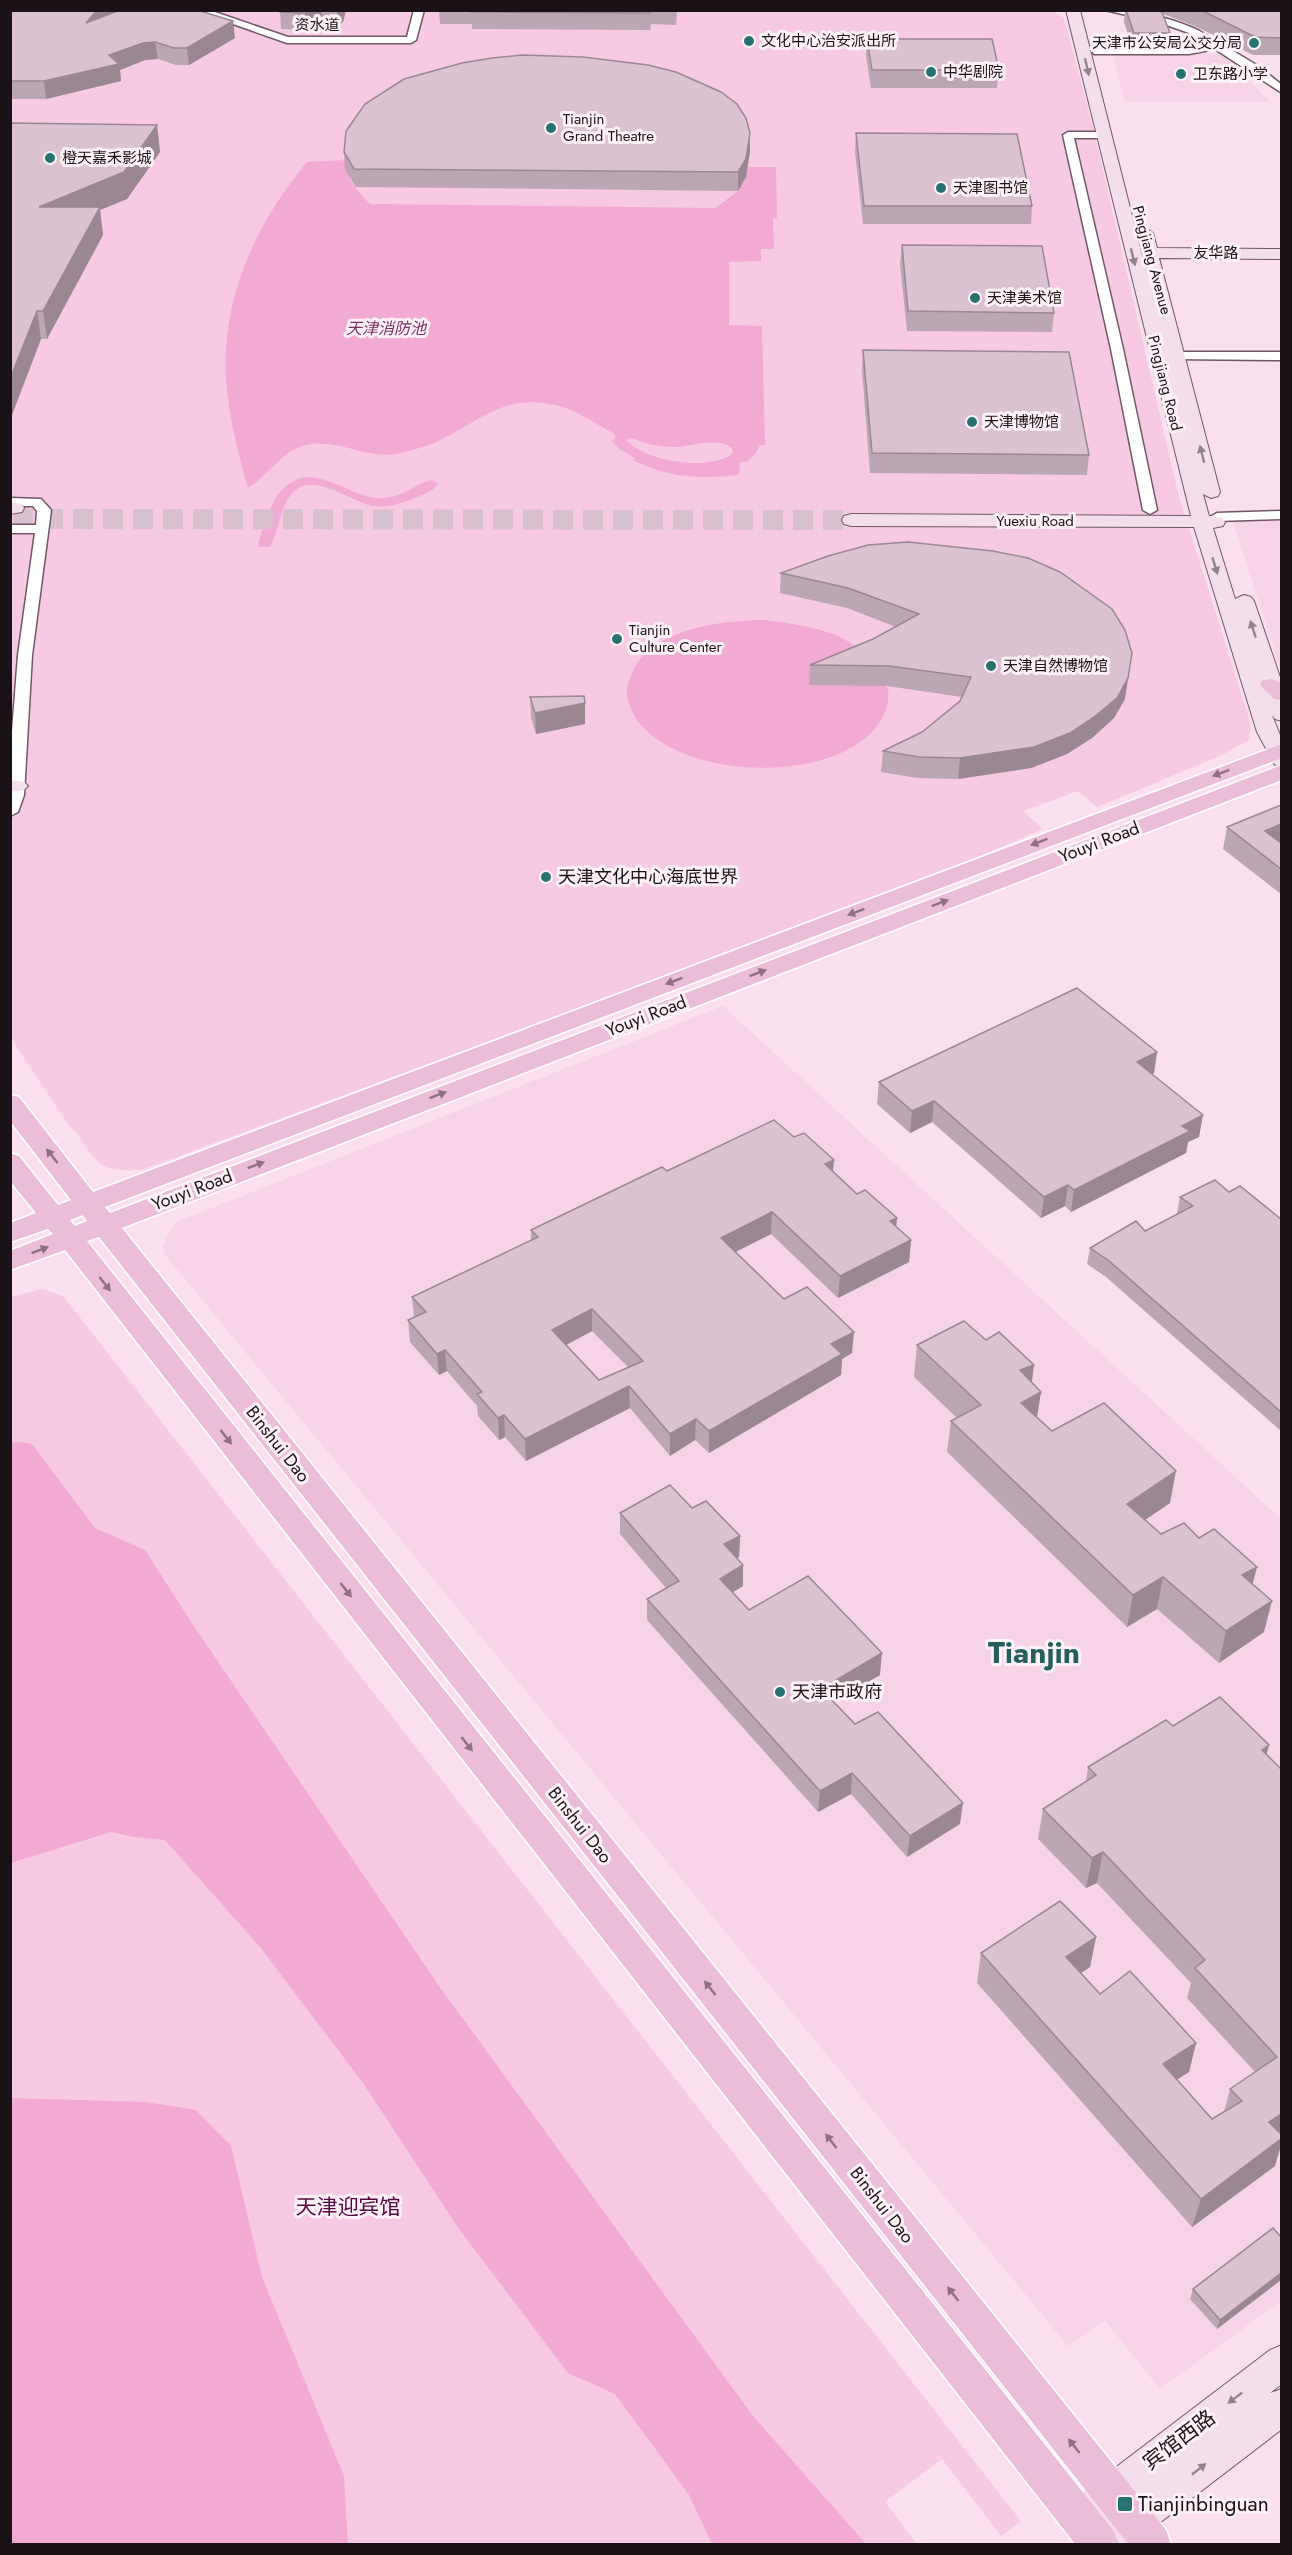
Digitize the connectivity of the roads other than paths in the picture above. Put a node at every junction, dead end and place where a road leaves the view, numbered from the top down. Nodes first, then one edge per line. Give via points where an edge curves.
1 (198, 10) edge
2 (419, 10) edge
3 (1073, 10) edge
4 (1087, 10) edge
5 (1110, 10) edge
6 (1215, 42) junction
7 (1098, 52) junction
8 (1280, 87) edge
9 (1104, 135) junction
10 (1150, 253) junction
11 (1281, 254) edge
12 (1178, 356) junction
13 (1281, 357) edge
14 (1150, 510) junction
15 (12, 514) edge
16 (1281, 515) edge
17 (1210, 516) junction
18 (40, 530) junction
19 (1276, 689) edge
20 (1281, 715) edge
21 (1280, 759) edge
22 (12, 785) edge
23 (10, 812) edge
24 (10, 1103) edge
25 (10, 1162) edge
26 (96, 1213) junction
27 (60, 1227) junction
28 (10, 1233) edge
29 (10, 1261) edge
30 (1281, 2362) edge
31 (1281, 2406) edge
32 (1132, 2519) edge
33 (1088, 2532) edge
34 (1104, 2544) edge

1 - 2 street, 资水道 via 287,40 411,40
3 -> 9 main road, Pingjiang Road
4 - 7 main road, Pingjiang Avenue
5 - 6 street via 1183,26
6 - 7 street via 1210,47 1190,51
6 - 8 street
7 - 10 main road, Pingjiang Avenue
9 - 14 street via 1068,135
9 -> 17 main road, Pingjiang Road
10 - 11 main road, 友华路
10 - 12 main road, Pingjiang Avenue
12 - 13 street
17 -> 12 main road, Pingjiang Avenue
14 - 17 main road, Yuexiu Road
14 - 17 main road, Yuexiu Road via 850,515
15 - 18 street
15 - 18 street via 36,502 44,510
16 - 17 street
19 -> 17 main road
17 -> 21 main road via 1267,732
18 - 22 street
19 - 20 main road
21 - 26 main road, Youyi Road
22 - 23 street via 17,795
26 -> 24 main road, Binshui Dao
25 - 27 main road, Binshui Dao
26 - 27 main road, Youyi Road
32 -> 26 main road, Binshui Dao
27 - 28 main road, Youyi Road
29 -> 27 main road, Youyi Road
27 -> 33 main road, Binshui Dao
30 -> 32 main road, 宾馆西路
32 -> 31 main road, 宾馆西路
32 - 33 main road, 宾馆西路
32 - 34 main road, 宾馆西路

